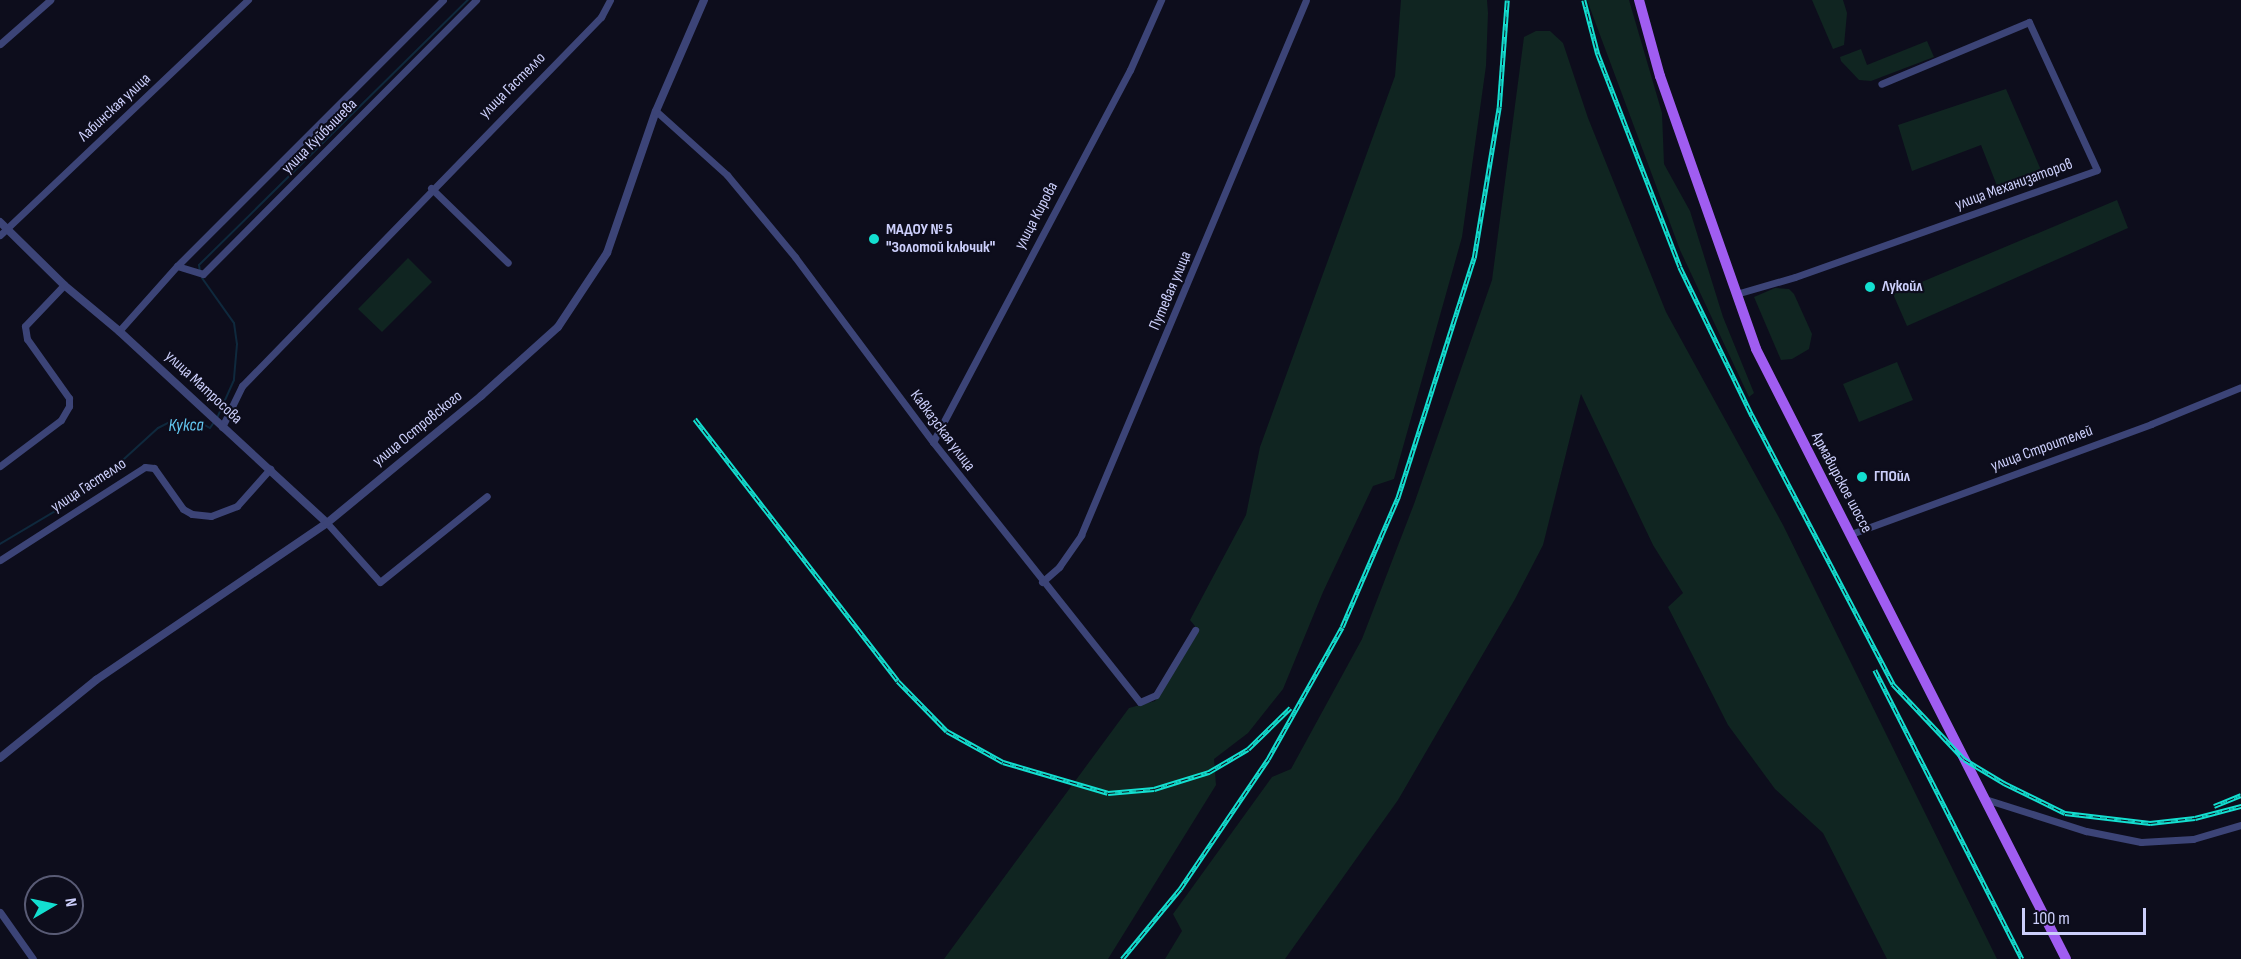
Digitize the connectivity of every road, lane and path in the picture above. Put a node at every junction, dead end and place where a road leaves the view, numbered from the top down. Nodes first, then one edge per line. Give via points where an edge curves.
1 (50, 0) edge
2 (248, 0) edge
3 (442, 0) edge
4 (476, 0) edge
5 (610, 0) edge
6 (704, 0) edge
7 (1161, 0) edge
8 (1306, 0) edge
9 (1639, 0) edge
10 (0, 44) edge
11 (1881, 84) dead end
12 (656, 111) junction
13 (432, 188) junction
14 (0, 222) edge
15 (4, 232) edge
16 (508, 263) dead end
17 (177, 266) junction
18 (64, 285) junction
19 (1736, 294) junction
20 (119, 331) junction
21 (2241, 387) edge
22 (220, 425) junction
23 (933, 442) junction
24 (0, 465) edge
25 (270, 470) junction
26 (487, 495) dead end
27 (327, 523) junction
28 (1851, 534) junction
29 (0, 560) edge
30 (1042, 582) junction
31 (1195, 630) dead end
32 (0, 758) edge
33 (1984, 798) junction
34 (2241, 825) edge
35 (0, 912) edge
36 (33, 959) edge
37 (2066, 959) edge

1 - 10 street
2 - 15 street, Лабинская улица
3 - 17 street, улица Куйбышева
4 - 17 street, улица Куйбышева via 203,274
5 - 13 street, улица Гастелло via 601,17
6 - 12 street, улица Островского
7 - 23 street, улица Кирова via 1130,70
8 - 30 street, Путевая улица via 1081,535
9 - 19 main road, Армавирское шоссе via 1660,76
11 - 19 street, улица Механизаторов via 2029,22 2097,170 1795,277
12 - 23 street, Кавказская улица via 728,175 795,257
12 - 27 street, улица Островского via 607,253 558,327
13 - 16 street
13 - 22 street, улица Гастелло via 242,386
14 - 15 street, улица Матросова
15 - 18 street, улица Матросова
17 - 20 street, улица Куйбышева
18 - 20 street, улица Матросова
18 - 24 street via 25,326 27,339 69,398 69,406 61,420
19 - 28 main road, Армавирское шоссе via 1770,378
20 - 22 street, улица Матросова
21 - 28 street, улица Строителей
22 - 25 street, улица Матросова
23 - 30 street, Кавказская улица
25 - 27 street, улица Матросова
25 - 29 street, улица Гастелло via 237,506 211,516 192,514 183,508 154,468 145,466
26 - 27 street, улица Матросова via 380,582
27 - 32 street, улица Островского via 96,680
28 - 33 main road, Армавирское шоссе
30 - 31 street, Кавказская улица via 1140,702 1156,694
33 - 34 street via 2086,831 2140,842 2193,839
33 - 37 main road, Армавирское шоссе
35 - 36 street

